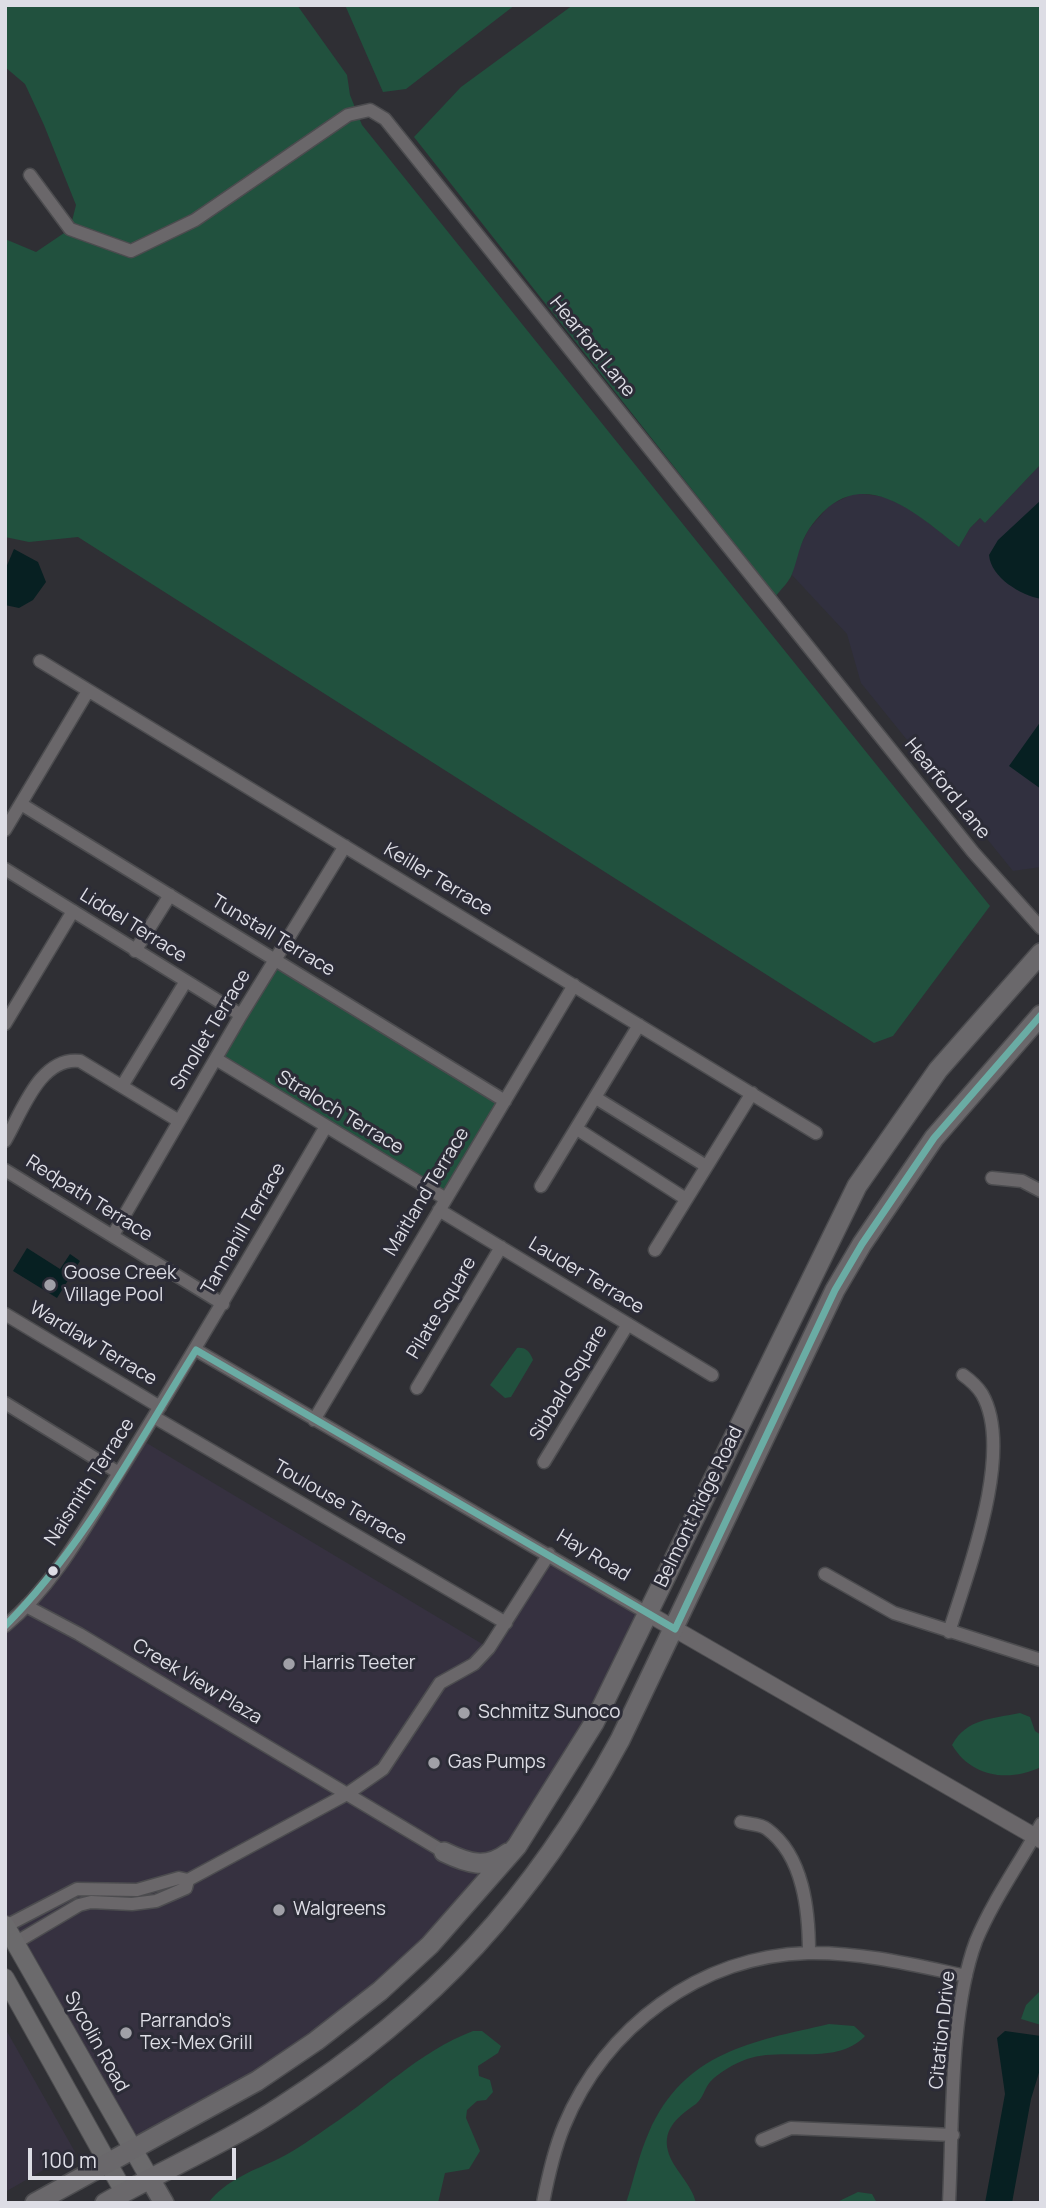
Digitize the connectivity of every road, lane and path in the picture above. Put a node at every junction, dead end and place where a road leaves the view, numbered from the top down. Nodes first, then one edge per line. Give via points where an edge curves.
1 (30, 175) dead end
2 (40, 661) dead end
3 (88, 691) junction
4 (21, 804) junction
5 (5, 830) edge
6 (345, 846) junction
7 (5, 869) edge
8 (170, 895) junction
9 (73, 911) junction
10 (1041, 928) edge
11 (135, 951) junction
12 (1041, 953) edge
13 (274, 960) junction
14 (187, 981) junction
15 (574, 985) junction
16 (241, 1015) junction
17 (1041, 1015) edge
18 (5, 1024) edge
19 (639, 1025) junction
20 (216, 1059) junction
21 (122, 1086) junction
22 (752, 1093) junction
23 (596, 1098) junction
24 (505, 1101) junction
25 (179, 1121) junction
26 (325, 1128) junction
27 (577, 1129) junction
28 (816, 1133) dead end
29 (5, 1141) edge
30 (706, 1166) junction
31 (5, 1170) edge
32 (992, 1178) dead end
33 (541, 1186) dead end
34 (1041, 1191) edge
35 (686, 1199) junction
36 (442, 1205) junction
37 (113, 1235) junction
38 (501, 1247) junction
39 (655, 1250) dead end
40 (223, 1304) junction
41 (5, 1314) edge
42 (628, 1324) junction
43 (196, 1350) junction
44 (712, 1375) dead end
45 (963, 1375) dead end
46 (417, 1388) dead end
47 (5, 1403) edge
48 (157, 1412) junction
49 (314, 1420) junction
50 (544, 1462) dead end
51 (119, 1473) junction
52 (549, 1554) junction
53 (825, 1574) dead end
54 (26, 1606) junction
55 (647, 1613) junction
56 (506, 1623) junction
57 (5, 1626) edge
58 (674, 1629) junction
59 (949, 1632) junction
60 (1041, 1660) edge
61 (347, 1794) junction
62 (741, 1822) dead end
63 (1039, 1833) edge
64 (517, 1846) junction
65 (444, 1852) joint
66 (188, 1880) junction
67 (5, 1926) edge
68 (15, 1943) junction
69 (809, 1953) junction
70 (966, 1976) junction
71 (5, 1978) edge
72 (953, 2135) junction
73 (762, 2140) dead end
74 (132, 2149) junction
75 (108, 2163) junction
76 (150, 2179) junction
77 (126, 2197) edge
78 (35, 2203) edge
79 (105, 2203) edge
80 (164, 2203) edge
81 (543, 2203) edge
82 (949, 2203) edge

1 - 10 street, Hearford Lane via 70,229 131,251 195,220 348,115 370,110 385,119 956,831
2 - 3 street, Keiller Terrace
3 - 4 street
3 - 6 street, Keiller Terrace
4 - 5 street
4 - 8 street, Tunstall Terrace
6 - 13 street, Smollet Terrace
6 - 15 street, Keiller Terrace
7 - 9 street, Liddel Terrace
8 - 11 street
8 - 13 street, Tunstall Terrace
9 - 11 street, Liddel Terrace
9 - 18 street
11 - 14 street, Liddel Terrace
12 - 55 main road, Belmont Ridge Road via 938,1070 857,1185
13 - 16 street, Smollet Terrace
13 - 24 street, Tunstall Terrace
14 - 16 street, Liddel Terrace
14 - 21 street
15 - 19 street, Keiller Terrace
15 - 24 street, Maitland Terrace
16 - 20 street, Smollet Terrace
17 - 58 main road, Belmont Ridge Road via 934,1139 862,1244 835,1290
19 - 22 street, Keiller Terrace
19 - 23 street
20 - 25 street, Smollet Terrace
20 - 26 street, Straloch Terrace
21 - 25 street
21 - 29 street via 80,1060 55,1063
22 - 28 street, Keiller Terrace
22 - 30 street
23 - 27 street
23 - 30 street
24 - 36 street, Maitland Terrace
25 - 37 street, Smollet Terrace
26 - 36 street, Straloch Terrace
26 - 40 street, Tannahill Terrace
27 - 33 street
27 - 35 street
30 - 35 street
31 - 37 street, Redpath Terrace
32 - 34 street via 1022,1181
35 - 39 street
36 - 38 street, Lauder Terrace
36 - 49 street, Maitland Terrace
37 - 40 street, Redpath Terrace
38 - 42 street, Lauder Terrace
38 - 46 street, Pilate Square
40 - 43 street, Tannahill Terrace
41 - 48 street, Wardlaw Terrace
42 - 44 street, Lauder Terrace
42 - 50 street, Sibbald Square
43 - 48 street, Naismith Terrace
43 - 49 street, Hay Road
45 - 59 street via 983,1395 990,1422 991,1469 982,1524
47 - 51 street
48 - 51 street, Naismith Terrace
48 - 56 street, Toulouse Terrace
49 - 52 street, Hay Road
51 - 54 street, Naismith Terrace
52 - 55 street, Hay Road
52 - 56 street
53 - 59 street via 894,1613
54 - 57 street, Naismith Terrace
54 - 61 street, Creek View Plaza
55 - 58 street, Hay Road
55 - 64 main road, Belmont Ridge Road via 583,1744
56 - 61 street via 478,1660 440,1683 383,1769
58 - 63 street, Hay Road
58 - 76 main road, Belmont Ridge Road via 582,1809 497,1924 457,1967 393,2027 342,2066 280,2108
59 - 60 street
61 - 65 street, Creek View Plaza
61 - 66 street
62 - 69 street via 766,1828 788,1852 805,1896
63 - 70 street, Citation Drive via 989,1912
64 - 65 main road via 496,1862 481,1864 466,1863
64 - 74 main road, Belmont Ridge Road via 429,1945 369,2000 257,2081
66 - 67 street via 179,1878 137,1890 77,1889
66 - 68 street via 186,1888 156,1901 79,1905
67 - 68 main road, Sycolin Road
68 - 74 main road, Sycolin Road
69 - 70 street via 879,1959
69 - 81 street via 722,1970 672,1995 639,2020 599,2064 580,2094 564,2126
70 - 72 street, Citation Drive
71 - 75 main road
72 - 73 street via 791,2128
72 - 82 street, Citation Drive
74 - 75 main road, Belmont Ridge Road
74 - 76 main road, Sycolin Road
75 - 77 main road
75 - 78 main road, Belmont Ridge Road
76 - 77 main road, Belmont Ridge Road
76 - 80 main road
77 - 79 main road, Belmont Ridge Road

